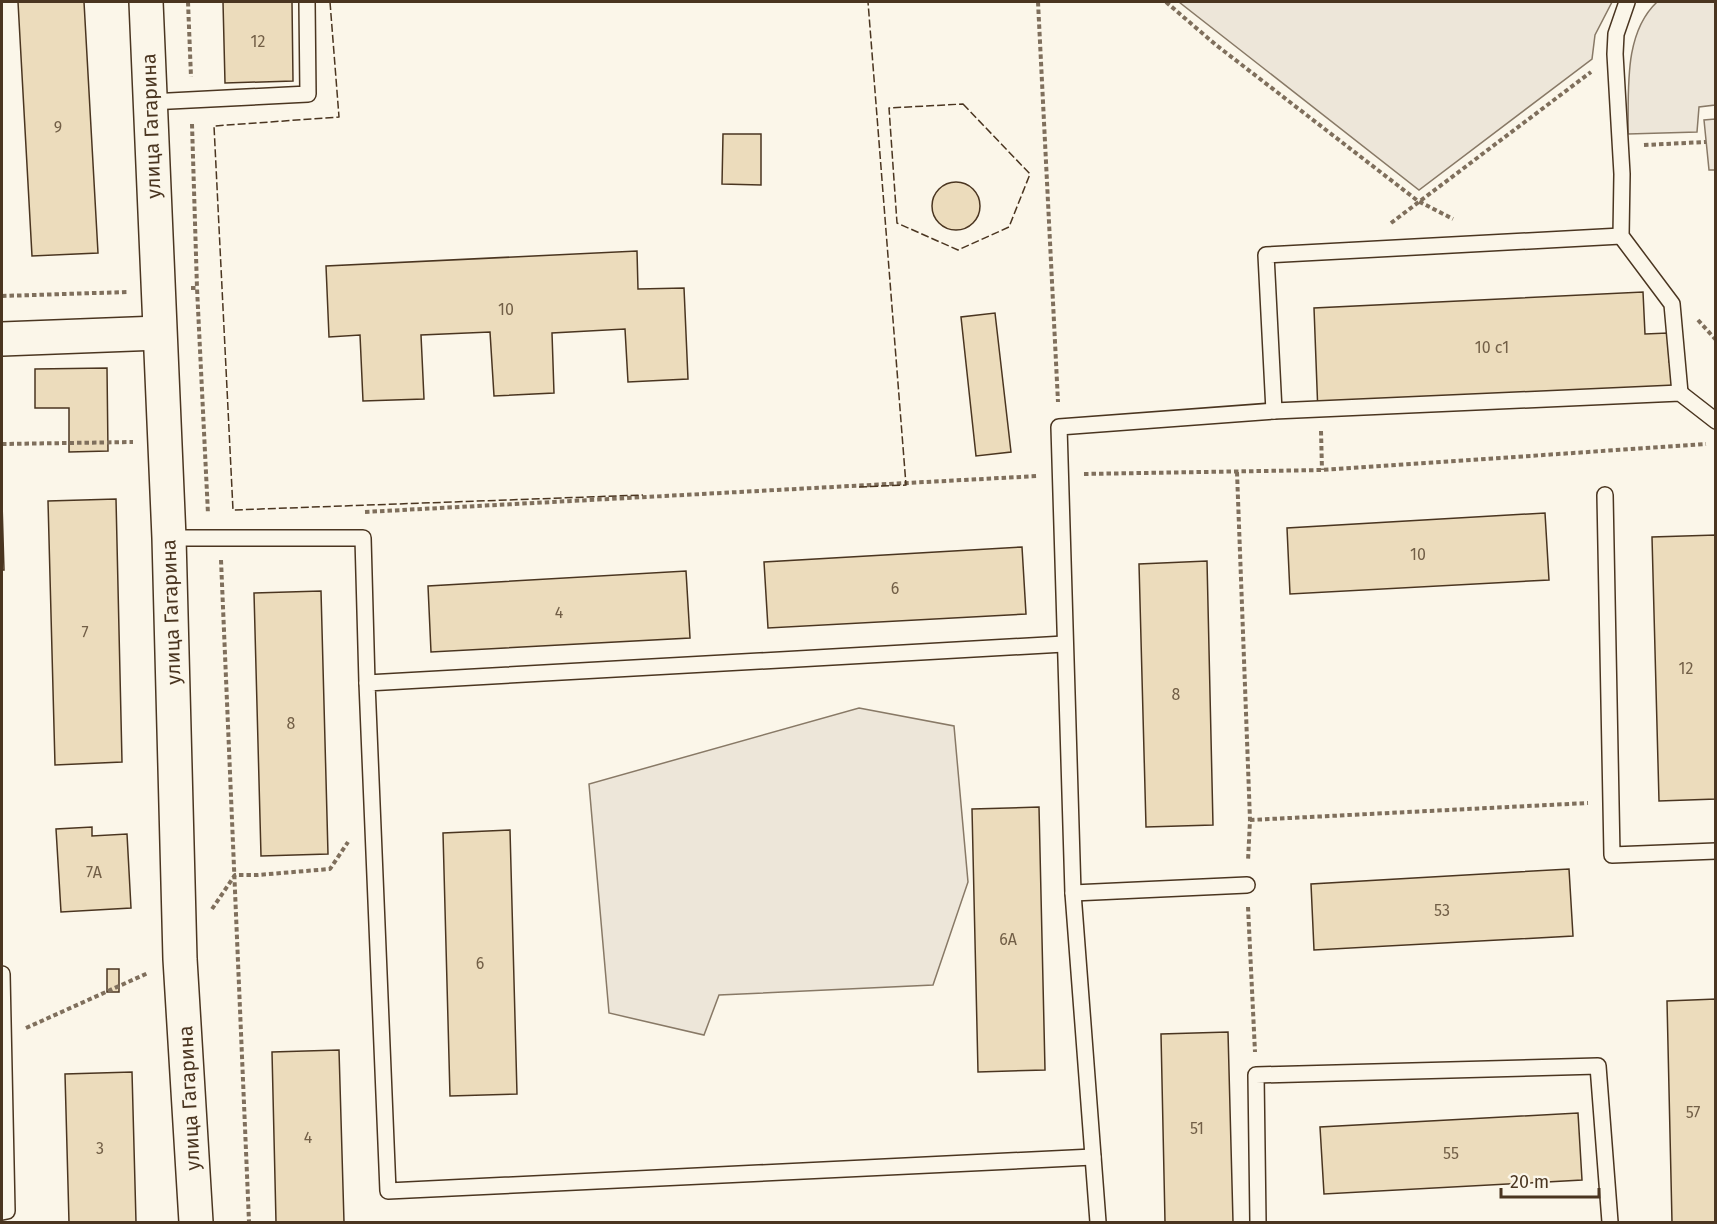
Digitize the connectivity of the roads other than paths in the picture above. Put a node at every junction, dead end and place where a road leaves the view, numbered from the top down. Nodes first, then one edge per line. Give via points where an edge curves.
1 (146, 2) edge
2 (307, 2) edge
3 (1627, 2) edge
4 (150, 102) junction
5 (1621, 236) junction
6 (159, 333) junction
7 (2, 339) edge
8 (1680, 393) junction
9 (1274, 411) junction
10 (1716, 421) edge
11 (1605, 495) dead end
12 (169, 538) junction
13 (1064, 644) junction
14 (367, 684) junction
15 (1716, 851) edge
16 (1248, 885) road end
17 (1073, 893) junction
18 (2, 974) edge
19 (1093, 1157) junction
20 (2, 1212) edge
21 (196, 1222) edge
22 (1098, 1222) edge
23 (1257, 1222) edge
24 (1610, 1222) edge

1 - 4 street, улица Гагарина
2 - 4 lane via 308,94
3 - 5 lane via 1616,34 1615,54
4 - 6 street, улица Гагарина
5 - 8 lane via 1672,304
5 - 9 lane via 1266,255
6 - 7 street
6 - 12 street, улица Гагарина
8 - 9 lane
8 - 10 lane
9 - 13 lane via 1059,427
11 - 15 lane via 1612,855
12 - 14 lane via 363,538
12 - 21 street, улица Гагарина via 180,959
13 - 14 lane
13 - 17 lane
14 - 19 lane via 388,1191
16 - 17 lane
17 - 19 lane
18 - 20 lane via 7,1211
19 - 22 lane
23 - 24 lane via 1256,1075 1598,1066

